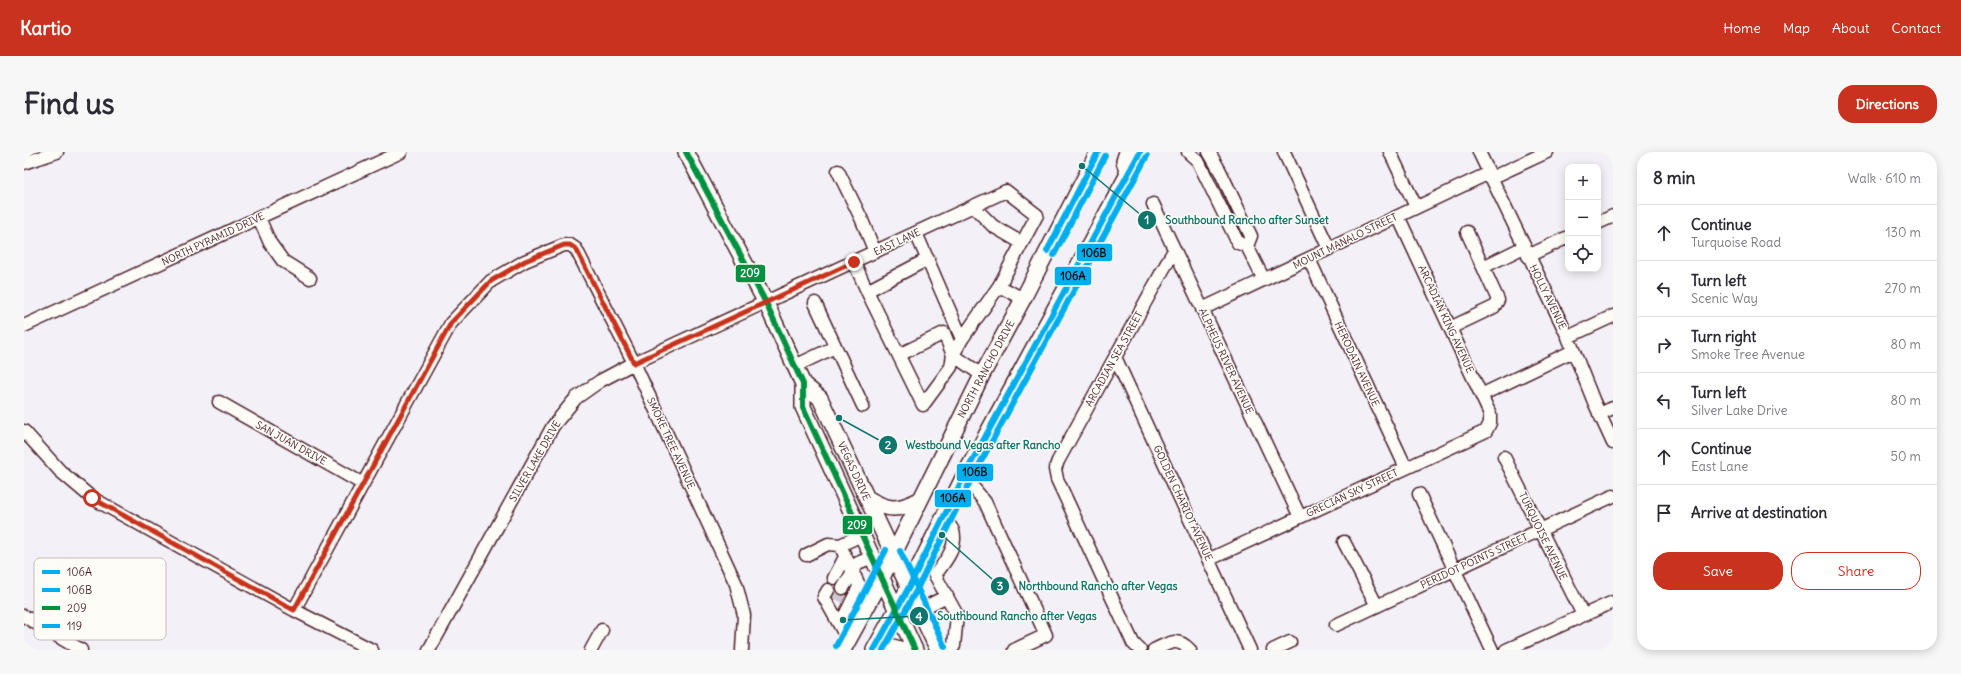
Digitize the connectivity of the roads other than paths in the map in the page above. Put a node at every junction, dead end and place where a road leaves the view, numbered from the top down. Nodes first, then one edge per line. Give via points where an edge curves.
1 (57, 152) edge
2 (401, 152) edge
3 (686, 152) edge
4 (1098, 152) edge
5 (1127, 152) edge
6 (1140, 152) edge
7 (1188, 152) edge
8 (1209, 152) edge
9 (1284, 152) edge
10 (1390, 152) edge
11 (1479, 152) edge
12 (1547, 152) edge
13 (24, 163) edge
14 (838, 171) dead end
15 (1128, 174) junction
16 (1490, 175) junction
17 (1153, 204) dead end
18 (973, 206) junction
19 (1416, 207) junction
20 (1398, 216) junction
21 (1613, 216) edge
22 (259, 218) junction
23 (1243, 218) junction
24 (1601, 222) edge
25 (1229, 224) junction
26 (1467, 232) dead end
27 (916, 233) junction
28 (1565, 238) edge
29 (1022, 243) junction
30 (1247, 246) junction
31 (1329, 249) junction
32 (1174, 250) junction
33 (875, 252) junction
34 (1526, 252) junction
35 (928, 259) junction
36 (1308, 259) junction
37 (854, 262) junction
38 (1483, 267) junction
39 (310, 278) dead end
40 (1264, 280) junction
41 (1000, 286) junction
42 (867, 291) junction
43 (1023, 299) junction
44 (766, 303) junction
45 (815, 303) dead end
46 (1202, 309) junction
47 (1613, 316) edge
48 (24, 326) edge
49 (1450, 328) junction
50 (1568, 337) junction
51 (962, 339) junction
52 (835, 347) junction
53 (1573, 351) junction
54 (899, 354) junction
55 (953, 355) junction
56 (1115, 357) junction
57 (634, 363) junction
58 (795, 366) junction
59 (982, 374) junction
60 (803, 384) junction
61 (1481, 395) junction
62 (220, 402) dead end
63 (863, 406) dead end
64 (1613, 408) edge
65 (1600, 414) junction
66 (1490, 423) joint
67 (24, 431) edge
68 (1613, 443) edge
69 (1504, 457) dead end
70 (1406, 468) junction
71 (964, 476) junction
72 (363, 484) junction
73 (1419, 494) dead end
74 (1613, 496) edge
75 (867, 498) junction
76 (919, 500) junction
77 (944, 517) junction
78 (1300, 517) junction
79 (1540, 530) junction
80 (862, 535) junction
81 (1344, 542) dead end
82 (840, 545) junction
83 (893, 554) junction
84 (806, 555) dead end
85 (872, 556) junction
86 (845, 557) junction
87 (1210, 559) junction
88 (919, 566) junction
89 (1455, 570) junction
90 (852, 572) junction
91 (935, 575) junction
92 (881, 577) junction
93 (834, 578) tunnel mouth
94 (859, 587) junction
95 (909, 587) junction
96 (843, 588) tunnel mouth
97 (828, 590) tunnel mouth
98 (948, 596) junction
99 (837, 600) tunnel mouth
100 (1613, 602) edge
101 (868, 604) junction
102 (1377, 606) junction
103 (294, 610) junction
104 (896, 610) junction
105 (920, 610) junction
106 (832, 611) junction
107 (1583, 615) junction
108 (24, 616) edge
109 (34, 622) edge
110 (840, 625) junction
111 (1336, 625) dead end
112 (602, 630) dead end
113 (64, 640) edge
114 (1290, 642) dead end
115 (845, 645) edge
116 (1187, 646) edge
117 (81, 650) edge
118 (372, 650) edge
119 (429, 650) edge
120 (591, 650) edge
121 (742, 650) edge
122 (874, 650) edge
123 (886, 650) edge
124 (904, 650) edge
125 (915, 650) edge
126 (938, 650) edge
127 (951, 650) edge
128 (1014, 650) edge
129 (1140, 650) edge
130 (1154, 650) edge
131 (1250, 650) edge
132 (1273, 650) edge
133 (1492, 650) edge
134 (1506, 650) edge

1 - 13 street
2 - 22 street, NORTH PYRAMID DRIVE
3 - 44 main road, VEGAS DRIVE
4 - 43 main road, NORTH RANCHO DRIVE
5 - 15 main road via 1124,161
6 - 15 main road
7 - 25 street via 1198,161
8 - 23 street
9 - 31 street
10 - 19 street
11 - 16 street, HOLLY AVENUE
12 - 16 street, MOUNT MANALO STREET
14 - 33 street
15 - 71 main road
16 - 19 street, MOUNT MANALO STREET
16 - 34 street, HOLLY AVENUE
17 - 32 street, ALPHEUS RIVER AVENUE
18 - 27 street, EAST LANE
18 - 29 street via 993,226
18 - 29 street, EAST LANE via 1006,191 1037,215
19 - 20 street, MOUNT MANALO STREET
20 - 31 street, MOUNT MANALO STREET
20 - 49 street, ARCADIAN KING AVENUE
21 - 24 street
22 - 39 street via 270,243 283,261
22 - 48 street, NORTH PYRAMID DRIVE
23 - 25 street
23 - 30 street via 1251,236
25 - 30 street via 1238,243
26 - 38 street
27 - 33 street, EAST LANE
27 - 35 street
28 - 34 street
29 - 41 street
30 - 40 street
31 - 36 street, MOUNT MANALO STREET
32 - 46 street, ALPHEUS RIVER AVENUE
32 - 56 street, ARCADIAN SEA STREET
33 - 37 street, EAST LANE
34 - 38 street
34 - 50 street, HOLLY AVENUE
35 - 42 street
35 - 51 street
36 - 40 street, MOUNT MANALO STREET
36 - 70 street, HERODAIN AVENUE
37 - 42 street
37 - 44 street, EAST LANE
38 - 49 street via 1498,300 1497,304
40 - 46 street, MOUNT MANALO STREET
41 - 43 street
41 - 51 street
42 - 54 street
43 - 59 main road, NORTH RANCHO DRIVE
44 - 57 street, SILVER LAKE DRIVE
44 - 58 main road, VEGAS DRIVE
45 - 52 street
46 - 78 street, ALPHEUS RIVER AVENUE
47 - 50 street
49 - 61 street, ARCADIAN KING AVENUE
50 - 53 street, HOLLY AVENUE
51 - 55 street
52 - 58 street
52 - 63 street
53 - 61 street
53 - 65 street, HOLLY AVENUE
54 - 55 street via 944,333
54 - 55 street via 923,405 951,367
55 - 59 street
56 - 87 street, GOLDEN CHARIOT AVENUE
56 - 129 street, ARCADIAN SEA STREET via 1055,470 1056,479 1133,643
57 - 72 street, SMOKE TREE AVENUE via 576,249 564,245 525,261 491,281 451,323
57 - 119 street, SILVER LAKE DRIVE via 600,381 576,398 553,426
57 - 121 street, SMOKE TREE AVENUE via 736,584 744,615
58 - 60 main road, VEGAS DRIVE
59 - 76 main road, NORTH RANCHO DRIVE
60 - 75 main road, VEGAS DRIVE via 820,398
60 - 80 main road, VEGAS DRIVE via 803,407
61 - 66 street, ARCADIAN KING AVENUE via 1490,414
62 - 72 street, SAN JUAN DRIVE
64 - 65 street
65 - 68 street, HOLLY AVENUE
66 - 70 street, GRECIAN SKY STREET via 1486,431
67 - 103 street via 60,471 92,498
69 - 79 street, TURQUOISE AVENUE
70 - 78 street, GRECIAN SKY STREET
71 - 77 main road
71 - 128 street via 985,502 1046,635
72 - 103 street
73 - 89 street
74 - 79 street, PERIDOT POINTS STREET
75 - 76 main road via 885,508 893,509 908,506
75 - 83 main road, VEGAS DRIVE
76 - 83 main road, NORTH RANCHO DRIVE
77 - 88 main road
77 - 91 street via 953,531 954,543
78 - 87 street, GRECIAN SKY STREET
79 - 89 street, PERIDOT POINTS STREET
79 - 107 street, TURQUOISE AVENUE
80 - 82 street
80 - 85 main road, VEGAS DRIVE
81 - 102 street
82 - 84 street via 828,544
82 - 86 street
83 - 92 main road, NORTH RANCHO DRIVE
83 - 95 main road, VEGAS DRIVE
85 - 90 street via 858,563
85 - 92 main road, VEGAS DRIVE
86 - 90 street
86 - 93 street
87 - 131 street, GOLDEN CHARIOT AVENUE
88 - 91 street
88 - 95 main road
89 - 102 street, PERIDOT POINTS STREET
89 - 133 street
90 - 94 street
90 - 96 street
91 - 98 street
92 - 101 main road, NORTH RANCHO DRIVE
92 - 104 main road, VEGAS DRIVE
94 - 101 street
94 - 110 street
95 - 104 main road
95 - 105 main road, VEGAS DRIVE
97 - 106 street via 824,597
98 - 105 street
98 - 127 street via 956,615 954,646
99 - 106 street
100 - 107 street
101 - 115 main road, NORTH RANCHO DRIVE
102 - 111 street, PERIDOT POINTS STREET
103 - 118 street
104 - 122 main road
104 - 125 main road, VEGAS DRIVE
105 - 126 main road, VEGAS DRIVE
106 - 110 street
107 - 134 street
108 - 109 street
110 - 115 street
112 - 120 street
113 - 117 street
114 - 132 street
116 - 130 street via 1173,641
123 - 124 main road via 893,647

